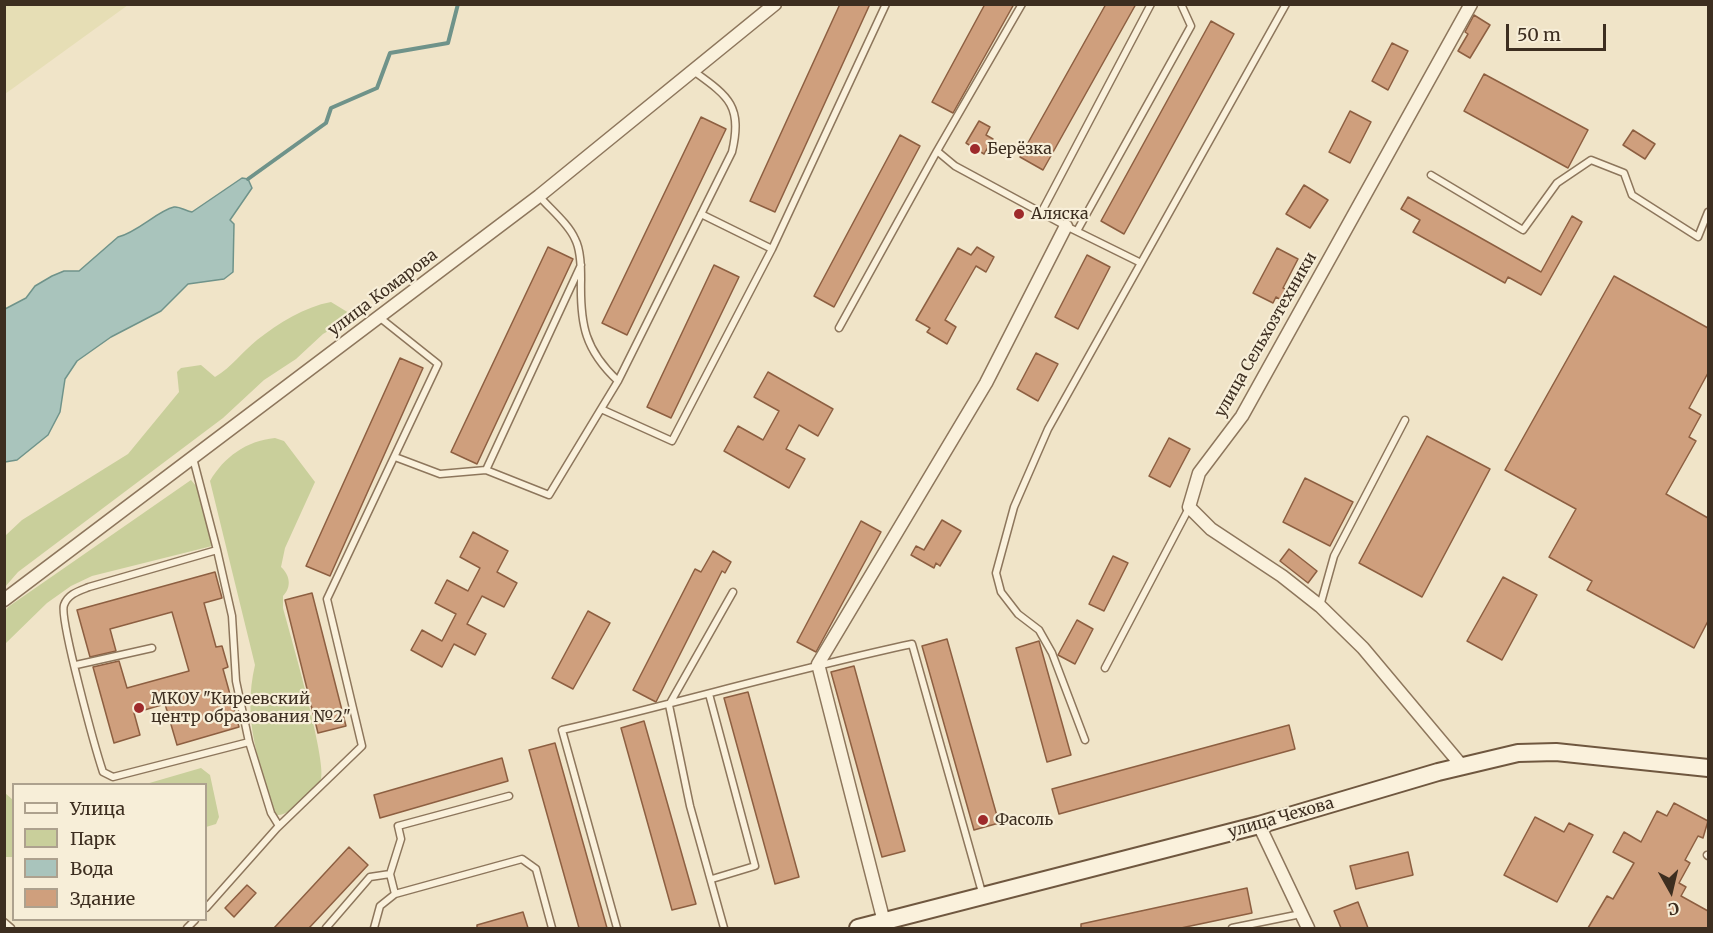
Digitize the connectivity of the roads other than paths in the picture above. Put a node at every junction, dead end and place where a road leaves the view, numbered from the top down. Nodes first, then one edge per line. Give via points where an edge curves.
1 (775, 4) edge
2 (886, 4) edge
3 (1022, 4) edge
4 (1151, 4) edge
5 (1181, 4) edge
6 (1286, 4) edge
7 (1471, 4) edge
8 (692, 70) junction
9 (937, 151) junction
10 (1431, 175) dead end
11 (539, 196) junction
12 (1708, 212) edge
13 (1041, 213) junction
14 (701, 214) junction
15 (1071, 229) junction
16 (772, 249) junction
17 (1141, 263) junction
18 (581, 266) junction
19 (379, 317) junction
20 (839, 328) dead end
21 (618, 381) junction
22 (601, 409) junction
23 (1405, 420) dead end
24 (395, 457) junction
25 (193, 458) junction
26 (486, 470) junction
27 (1189, 507) junction
28 (217, 550) junction
29 (733, 592) dead end
30 (4, 600) edge
31 (1320, 606) junction
32 (152, 648) dead end
33 (76, 664) junction
34 (818, 664) junction
35 (1105, 668) dead end
36 (709, 694) junction
37 (669, 705) junction
38 (1085, 740) dead end
39 (249, 742) junction
40 (1462, 766) junction
41 (1708, 768) edge
42 (509, 796) dead end
43 (1259, 825) junction
44 (279, 826) junction
45 (390, 874) junction
46 (712, 879) junction
47 (394, 894) junction
48 (983, 896) junction
49 (207, 907) edge
50 (1301, 914) junction
51 (4, 922) edge
52 (884, 922) junction
53 (11, 928) edge
54 (326, 928) edge
55 (374, 928) edge
56 (552, 928) edge
57 (617, 928) edge
58 (724, 928) edge
59 (858, 928) edge
60 (1232, 928) edge
61 (1308, 928) edge

1 - 8 street, улица Комарова
2 - 16 lane
3 - 9 lane
4 - 13 lane
5 - 15 lane via 1191,26
6 - 17 lane
7 - 27 street, улица Сельхозтехники via 1242,416 1199,473
8 - 11 street, улица Комарова
8 - 14 lane via 726,94 734,111 736,136
9 - 13 lane via 955,166
9 - 20 lane
10 - 12 lane via 1523,230 1557,183 1591,160 1624,173 1632,195 1698,237
11 - 18 lane via 576,238
11 - 19 street, улица Комарова
13 - 15 lane
14 - 16 lane
14 - 21 lane
15 - 17 lane
15 - 34 street via 986,383
16 - 22 lane via 672,441
17 - 38 lane via 1048,429 1014,507 996,573 1001,592 1018,614 1040,630
18 - 21 lane via 582,315 593,356
18 - 26 lane
19 - 24 lane via 438,364
19 - 25 street, улица Комарова
21 - 22 lane
22 - 26 lane via 549,495
23 - 31 lane via 1334,556
24 - 26 lane via 440,474
24 - 44 lane via 327,599 362,746
25 - 28 lane
25 - 30 street, улица Комарова
27 - 31 street via 1211,529
27 - 35 lane
28 - 33 lane via 70,595 63,606 63,619
28 - 39 lane via 232,616 236,681
29 - 37 lane
31 - 40 street via 1363,648
32 - 33 lane
33 - 39 lane via 103,772 113,777
34 - 36 lane
34 - 48 lane via 912,644
34 - 52 street
36 - 37 lane
36 - 46 lane via 755,866
37 - 46 lane via 690,806
37 - 57 lane via 562,730
39 - 44 lane via 271,813
40 - 41 main road, улица Чехова via 1518,753 1556,752
40 - 43 main road, улица Чехова
42 - 45 lane via 398,826 401,839
43 - 48 main road, улица Чехова
43 - 50 street
44 - 49 lane
45 - 47 lane
45 - 54 lane via 370,877
46 - 58 lane
47 - 55 lane via 380,906
47 - 56 lane via 522,859 536,869
48 - 52 main road, улица Чехова
50 - 60 lane
50 - 61 street
51 - 53 lane
52 - 59 main road, улица Чехова

